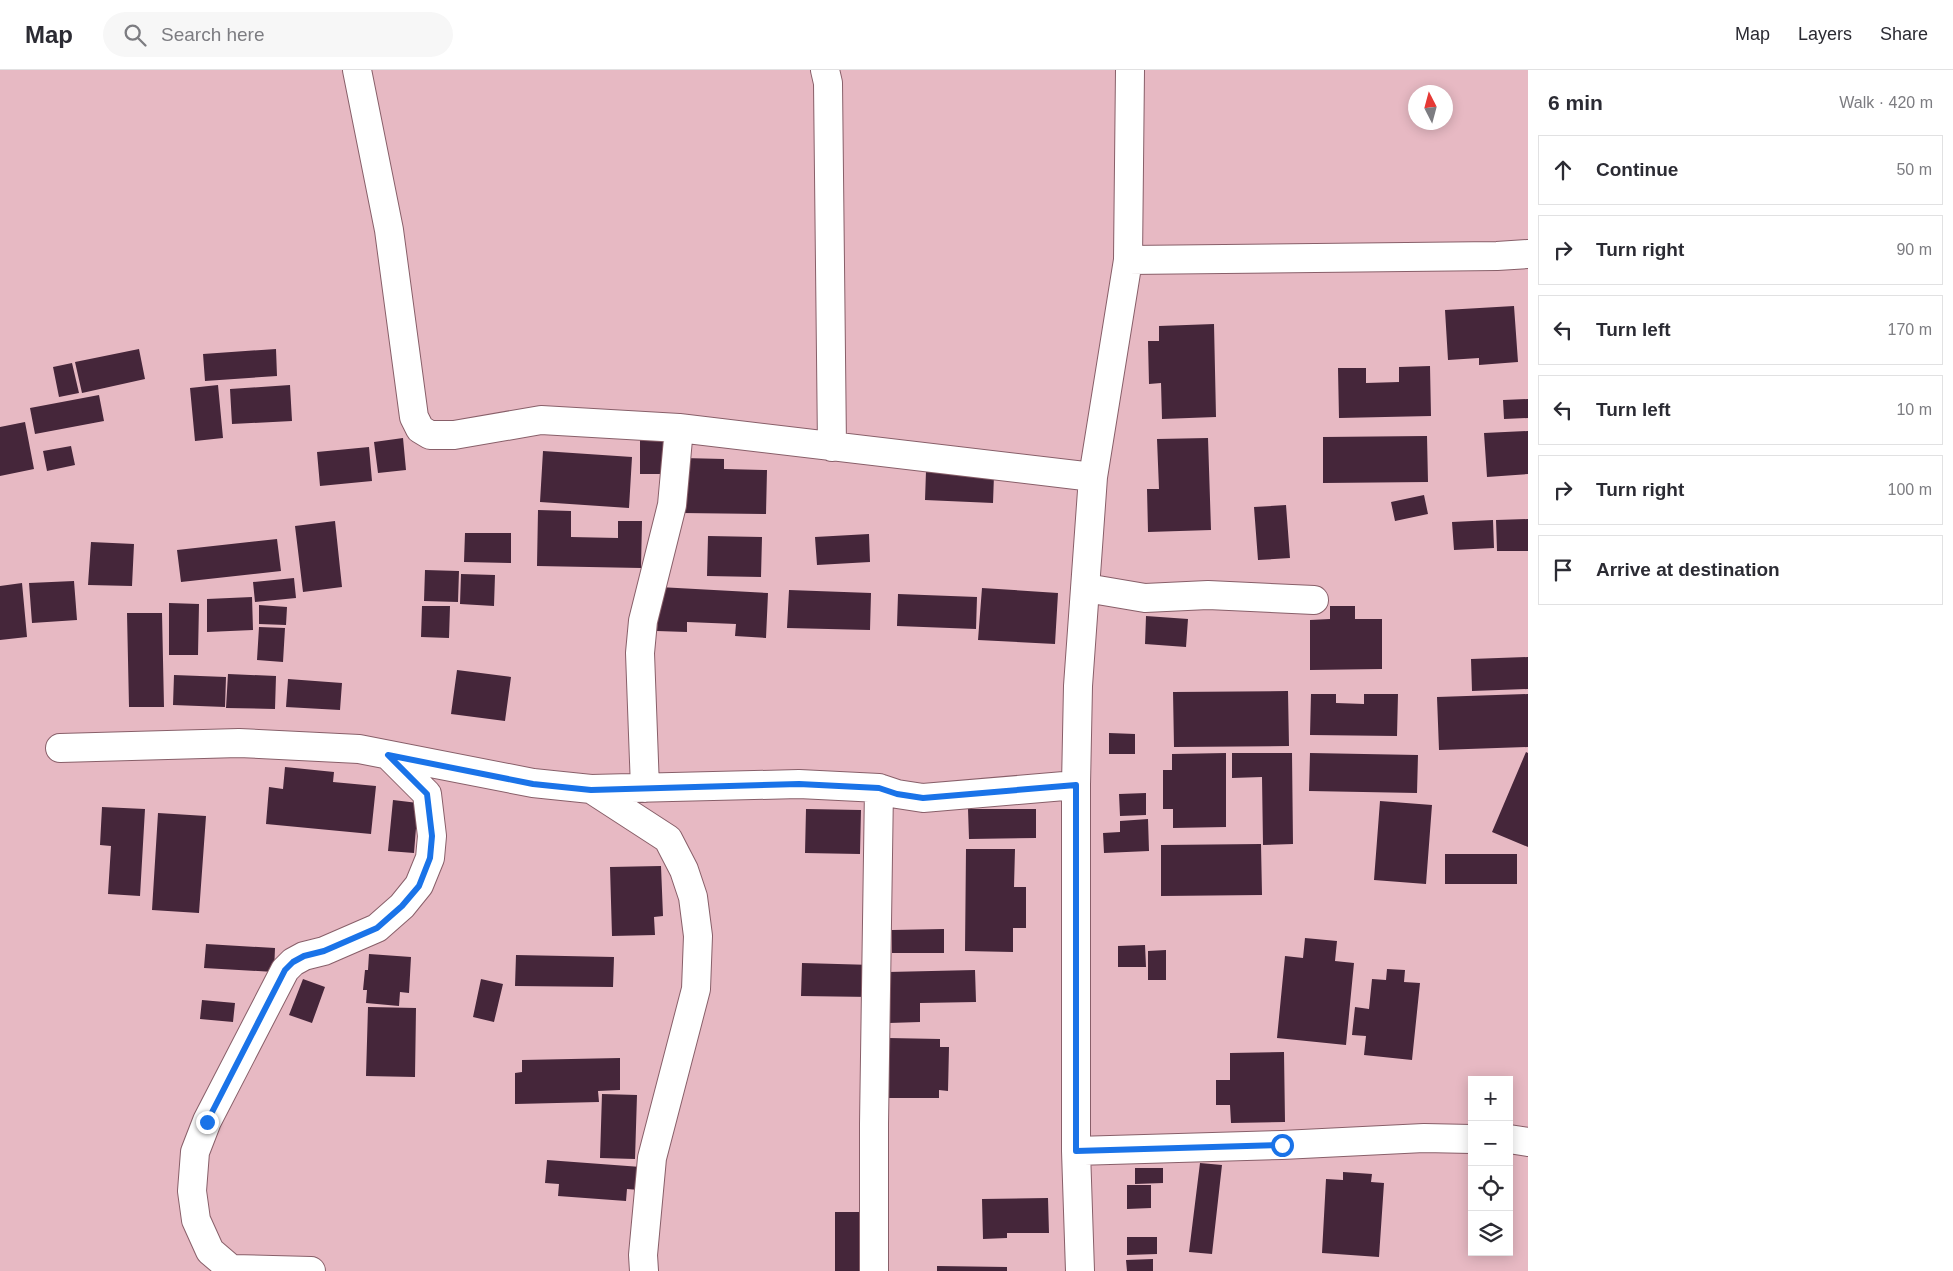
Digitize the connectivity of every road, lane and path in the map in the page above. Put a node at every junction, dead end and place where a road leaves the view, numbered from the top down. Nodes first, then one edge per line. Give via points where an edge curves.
1 (357, 70) edge
2 (825, 70) edge
3 (1130, 70) edge
4 (1528, 254) edge
5 (1128, 260) junction
6 (679, 428) junction
7 (832, 447) junction
8 (1092, 477) junction
9 (1086, 588) junction
10 (1314, 600) dead end
11 (60, 748) dead end
12 (388, 755) junction
13 (1076, 785) junction
14 (645, 788) junction
15 (879, 788) junction
16 (591, 790) junction
17 (1468, 1138) edge
18 (1513, 1140) edge
19 (1528, 1142) edge
20 (1076, 1151) junction
21 (311, 1271) edge
22 (644, 1271) edge
23 (874, 1271) edge
24 (1080, 1271) edge

1 - 6 street via 390,230 414,418 420,430 430,435 454,435 541,420
2 - 7 street via 828,83
3 - 5 street
4 - 5 street
5 - 8 street
6 - 7 street
6 - 14 street via 672,505 643,621 640,653
7 - 8 street
8 - 9 street
9 - 10 street via 1145,598 1208,595
9 - 13 street via 1078,686
11 - 12 street via 239,743 359,749
12 - 16 street via 533,784
12 - 21 street via 427,794 432,836 430,858 419,886 377,928 304,956 285,970 207,1122 195,1152 192,1191 196,1220 210,1251 231,1269
13 - 15 street via 923,798
13 - 20 street
14 - 15 street via 799,784
14 - 16 street
15 - 23 street
16 - 22 street via 668,839 693,897 698,936 696,989 652,1158
17 - 20 street
18 - 19 street
20 - 24 street

